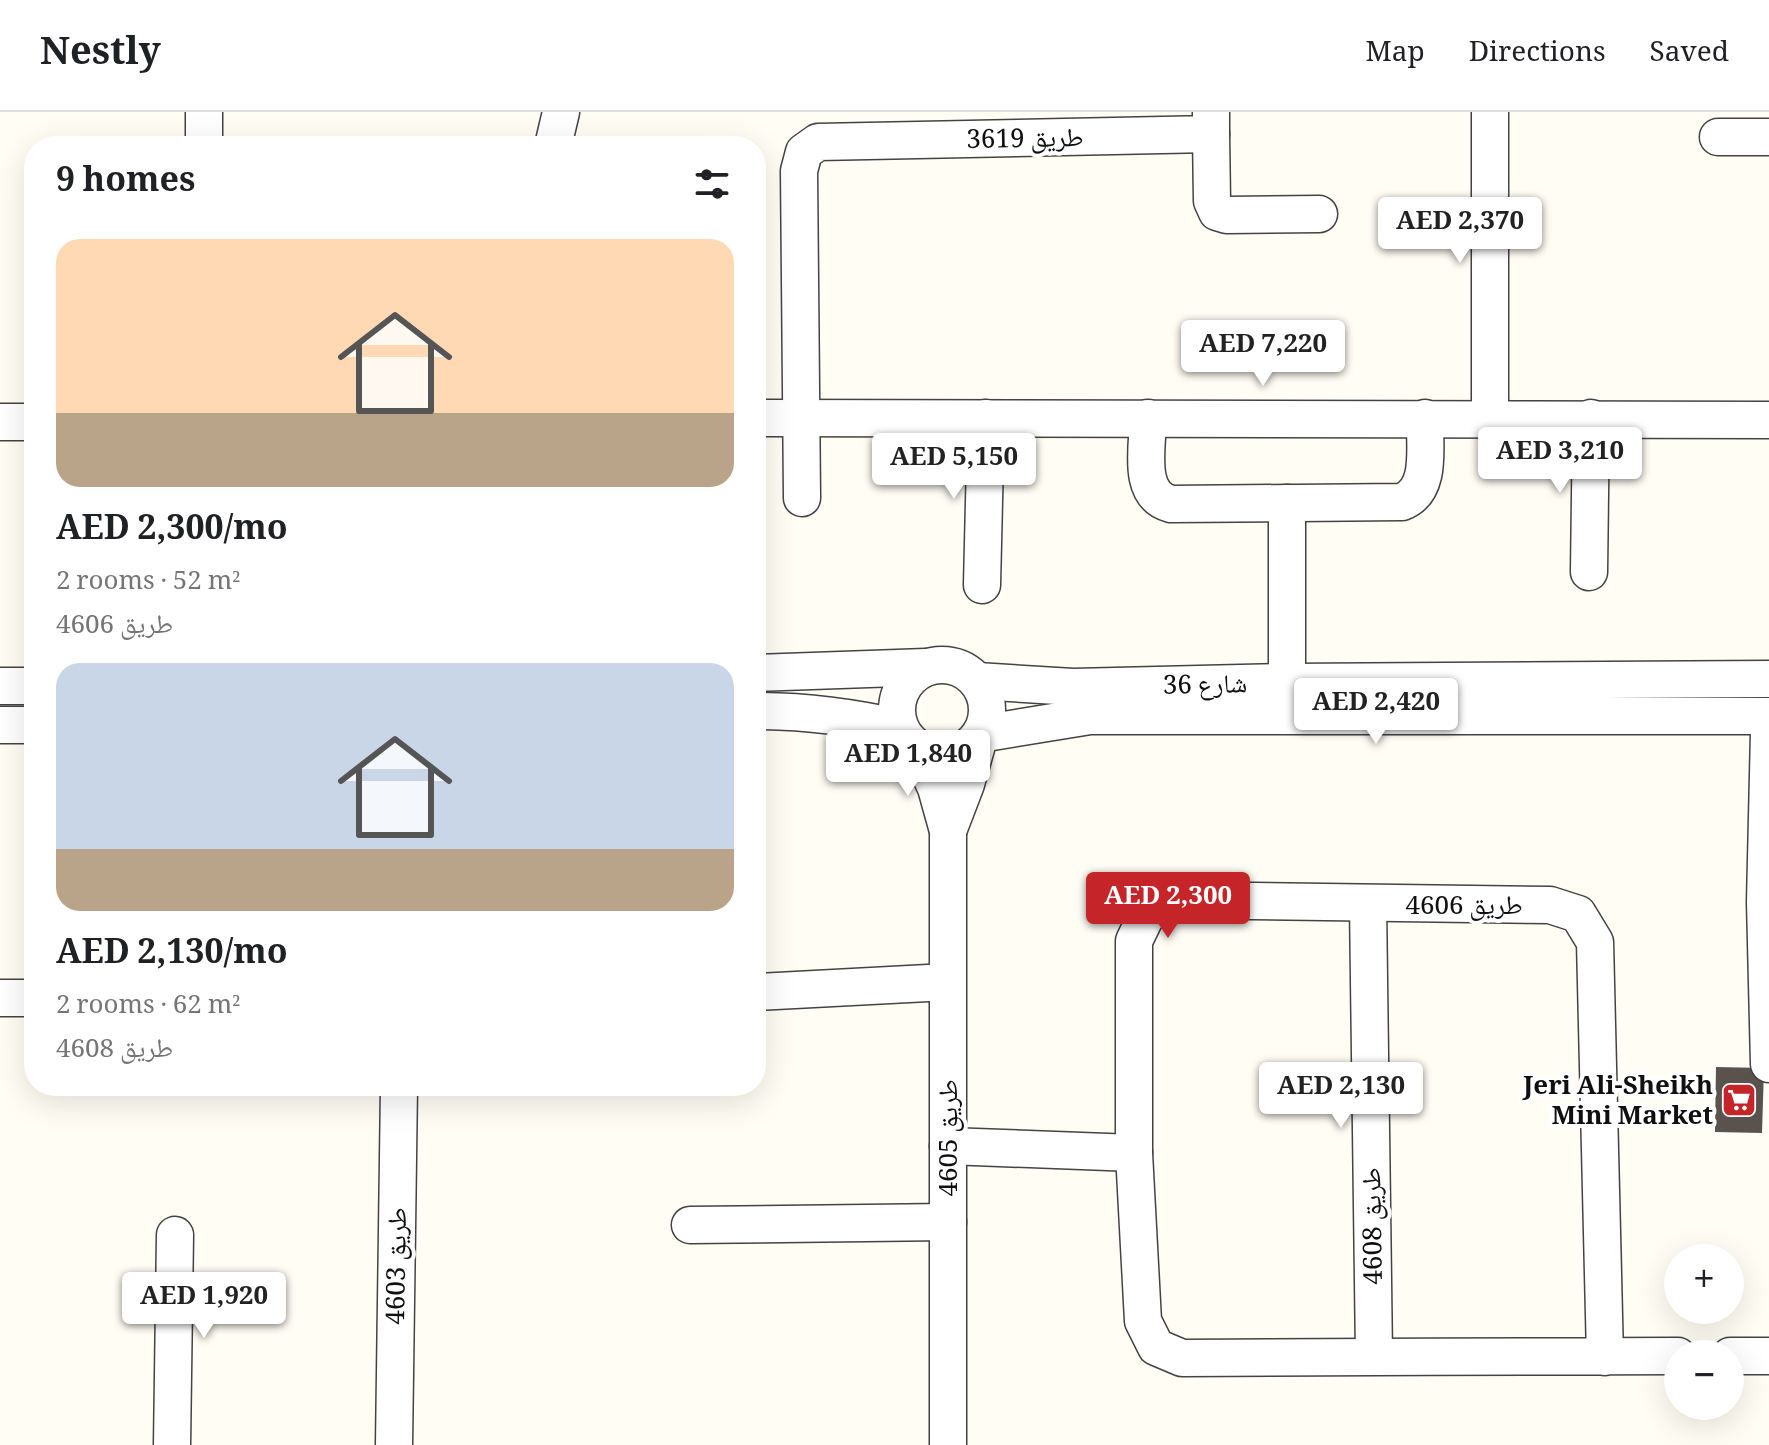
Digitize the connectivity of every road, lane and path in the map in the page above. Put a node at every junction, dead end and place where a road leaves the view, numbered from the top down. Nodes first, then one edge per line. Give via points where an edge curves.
1 (204, 112) edge
2 (561, 112) edge
3 (1490, 112) edge
4 (1211, 123) edge
5 (204, 136) edge
6 (555, 136) edge
7 (1718, 137) dead end
8 (1769, 137) edge
9 (1319, 214) dead end
10 (766, 418) edge
11 (803, 418) junction
12 (986, 418) junction
13 (1148, 418) junction
14 (1425, 418) junction
15 (1490, 418) junction
16 (1591, 418) junction
17 (1769, 420) edge
18 (0, 422) edge
19 (24, 422) edge
20 (802, 498) dead end
21 (1287, 503) junction
22 (1589, 572) dead end
23 (982, 585) dead end
24 (926, 667) junction
25 (766, 673) edge
26 (1769, 679) edge
27 (977, 681) junction
28 (1287, 682) junction
29 (0, 686) edge
30 (24, 686) edge
31 (766, 711) edge
32 (1769, 716) edge
33 (0, 725) edge
34 (24, 725) edge
35 (1769, 732) edge
36 (980, 734) junction
37 (909, 738) junction
38 (1768, 811) edge
39 (948, 831) junction
40 (1767, 902) edge
41 (1368, 904) junction
42 (947, 982) junction
43 (766, 991) edge
44 (0, 998) edge
45 (24, 998) edge
46 (1769, 1064) edge
47 (399, 1096) edge
48 (948, 1146) junction
49 (1134, 1153) junction
50 (948, 1222) junction
51 (690, 1225) dead end
52 (175, 1235) dead end
53 (1374, 1356) junction
54 (1664, 1356) edge
55 (1744, 1356) edge
56 (1769, 1356) edge
57 (1605, 1357) junction
58 (172, 1445) edge
59 (394, 1445) edge
60 (948, 1445) edge

1 - 5 street
2 - 6 street
3 - 15 street
4 - 9 street via 1212,201 1217,212
4 - 11 street, طريق 3619 via 818,142 804,152 799,171
7 - 8 street
10 - 11 street
11 - 12 street
11 - 20 street
12 - 13 street
12 - 23 street
13 - 14 street
13 - 21 street via 1148,483 1156,498 1171,504
14 - 15 street
14 - 21 street via 1423,477 1409,500
15 - 16 street
16 - 17 street
16 - 22 street
18 - 19 street
21 - 28 street
24 - 25 street
24 - 27 street via 954,666
24 - 37 street via 903,685 897,699 896,714
26 - 28 street, شارع 36
27 - 28 street, شارع 36 via 1073,687
27 - 36 street via 987,707
29 - 30 street
31 - 37 street via 844,716
32 - 36 street, شارع 36 via 1090,716
33 - 34 street
35 - 38 street
36 - 37 street via 952,754 934,754
36 - 39 street, طريق 4605
37 - 39 street, طريق 4605 via 936,788
38 - 40 street
39 - 42 street, طريق 4605
40 - 46 street
41 - 49 street, طريق 4606 via 1178,900 1147,914 1134,941
41 - 53 street, طريق 4608
41 - 57 street, طريق 4606 via 1550,905 1578,914 1595,942
42 - 43 street
42 - 48 street, طريق 4605
44 - 45 street
47 - 59 street, طريق 4603
48 - 49 street
48 - 50 street, طريق 4605
49 - 53 street, طريق 4606 via 1143,1321 1156,1347 1182,1358
50 - 51 street
50 - 60 street, طريق 4605
52 - 58 street
53 - 57 street, طريق 4606
54 - 57 street, طريق 4606
55 - 56 street

